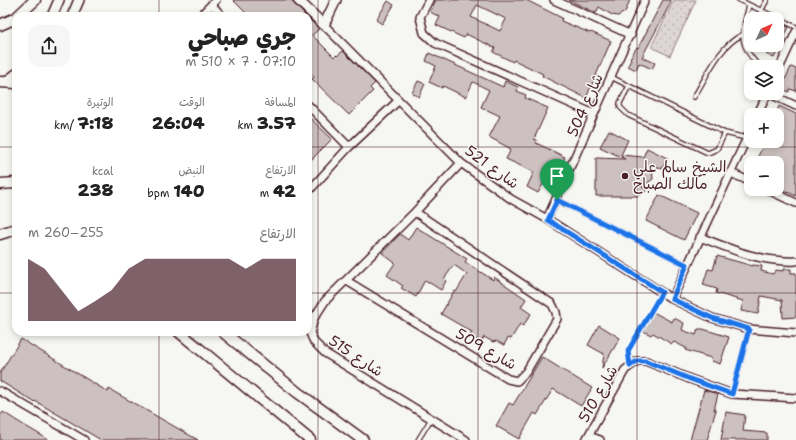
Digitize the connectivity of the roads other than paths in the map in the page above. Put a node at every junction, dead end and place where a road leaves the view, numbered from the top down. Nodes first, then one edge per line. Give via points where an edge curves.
1 (35, 0) edge
2 (59, 0) edge
3 (79, 0) edge
4 (298, 0) edge
5 (336, 0) edge
6 (429, 0) edge
7 (554, 0) edge
8 (645, 0) edge
9 (739, 0) edge
10 (767, 0) edge
11 (214, 2) edge
12 (749, 5) junction
13 (761, 11) junction
14 (22, 12) edge
15 (54, 12) edge
16 (74, 12) edge
17 (204, 12) edge
18 (220, 12) edge
19 (310, 12) edge
20 (312, 13) edge
21 (12, 19) edge
22 (0, 25) edge
23 (324, 25) junction
24 (796, 27) edge
25 (796, 32) edge
26 (742, 34) junction
27 (631, 35) junction
28 (754, 60) edge
29 (783, 60) edge
30 (612, 77) junction
31 (629, 86) junction
32 (694, 97) dead end
33 (783, 100) edge
34 (398, 101) junction
35 (796, 106) edge
36 (312, 108) edge
37 (594, 114) junction
38 (725, 133) junction
39 (744, 138) edge
40 (744, 143) edge
41 (349, 147) junction
42 (461, 163) junction
43 (731, 172) junction
44 (744, 178) edge
45 (312, 188) edge
46 (781, 196) edge
47 (557, 200) junction
48 (796, 203) edge
49 (415, 212) junction
50 (548, 220) junction
51 (12, 230) edge
52 (0, 234) edge
53 (700, 237) junction
54 (796, 261) edge
55 (687, 265) junction
56 (347, 281) junction
57 (672, 299) junction
58 (312, 323) edge
59 (749, 329) junction
60 (796, 333) edge
61 (184, 336) edge
62 (228, 336) edge
63 (311, 336) edge
64 (0, 391) edge
65 (732, 394) junction
66 (796, 398) edge
67 (431, 418) junction
68 (588, 438) edge
69 (84, 440) edge
70 (310, 440) edge
71 (363, 440) edge
72 (418, 440) edge
73 (466, 440) edge
74 (600, 440) edge

1 - 14 main road
2 - 15 street
3 - 16 street
4 - 19 street, شارع 521
5 - 23 street
6 - 37 street via 420,17 424,33 435,43
7 - 27 street
8 - 27 street, شارع 504
9 - 12 lane
10 - 13 lane
11 - 17 street
11 - 18 street
12 - 13 lane
12 - 26 lane
13 - 24 lane
20 - 23 street, شارع 521
21 - 22 main road
23 - 34 street, شارع 521
25 - 29 street
26 - 28 lane via 749,54
26 - 32 lane via 734,38 720,54
27 - 30 street, شارع 504
30 - 31 lane
30 - 37 street, شارع 504
31 - 38 lane
31 - 38 lane via 620,102 620,107 628,115 708,153 717,149
33 - 35 street
34 - 41 street
34 - 42 street, شارع 521
36 - 41 street
37 - 47 street, شارع 504
38 - 39 lane
40 - 43 street
41 - 45 street
42 - 49 street, شارع 515
42 - 50 street, شارع 521 via 511,199
43 - 44 street
43 - 53 street
46 - 48 street
47 - 50 street, شارع 504
47 - 55 lane
49 - 56 street, شارع 515
49 - 56 street, شارع 509 via 552,304 557,319 526,372 517,381 508,379
50 - 57 street, شارع 521
51 - 52 main road
53 - 54 street via 731,250 761,258
53 - 55 street
55 - 57 street
56 - 58 street, شارع 515 via 326,301
57 - 59 street, شارع 521 via 712,318
59 - 60 street, شارع 521
59 - 65 lane
61 - 70 main road
62 - 71 main road via 297,392
63 - 67 street, شارع 515 via 325,353
64 - 69 street
65 - 66 street, شارع 510
65 - 68 street, شارع 510 via 646,361 637,361 625,370
67 - 72 lane
67 - 73 street, شارع 515
68 - 74 street

